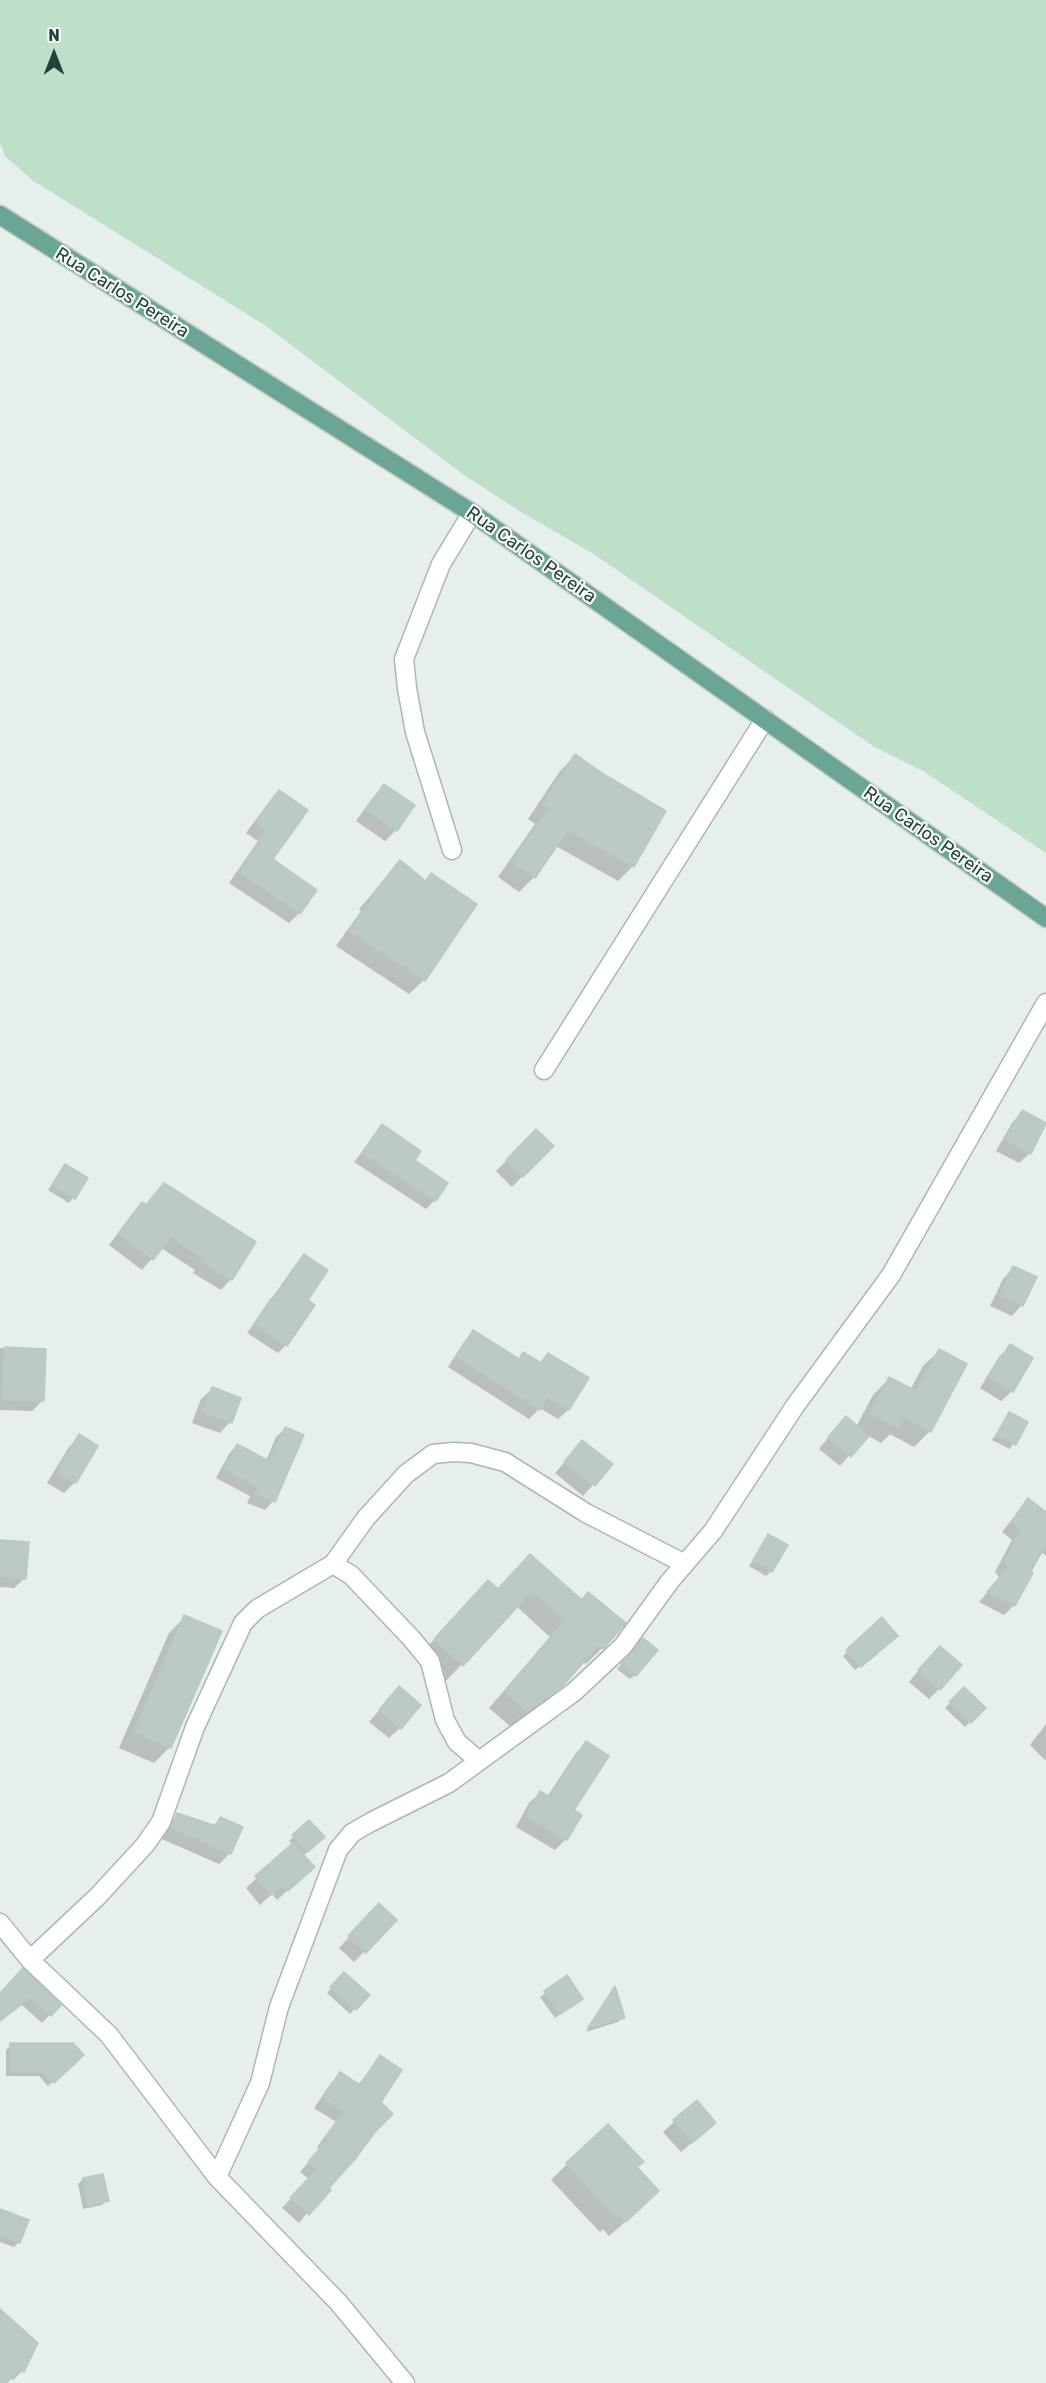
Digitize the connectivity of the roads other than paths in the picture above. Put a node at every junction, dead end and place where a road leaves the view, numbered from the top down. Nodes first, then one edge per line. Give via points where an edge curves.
1 (2, 215) edge
2 (472, 513) junction
3 (765, 718) junction
4 (452, 850) dead end
5 (1046, 918) edge
6 (1046, 1003) edge
7 (544, 1070) dead end
8 (333, 1564) junction
9 (685, 1564) junction
10 (479, 1761) junction
11 (0, 1923) edge
12 (30, 1960) junction
13 (216, 2177) junction
14 (405, 2383) edge

1 - 2 main road, Rua Carlos Pereira
2 - 3 main road, Rua Carlos Pereira
2 - 4 street via 441,564 404,658 415,732
3 - 5 main road, Rua Carlos Pereira
3 - 7 street
6 - 9 street via 891,1275 795,1406 713,1531
8 - 9 street via 366,1518 406,1474 433,1454 453,1452 505,1462 586,1513
8 - 10 street via 351,1575 430,1661 445,1720 457,1742
8 - 12 street via 257,1609 243,1623 195,1727 161,1822 98,1896
9 - 10 street via 624,1646 574,1692
10 - 13 street via 449,1783 361,1827 338,1850 279,2007 260,2084
11 - 12 street
12 - 13 street via 109,2035
13 - 14 street via 338,2302

